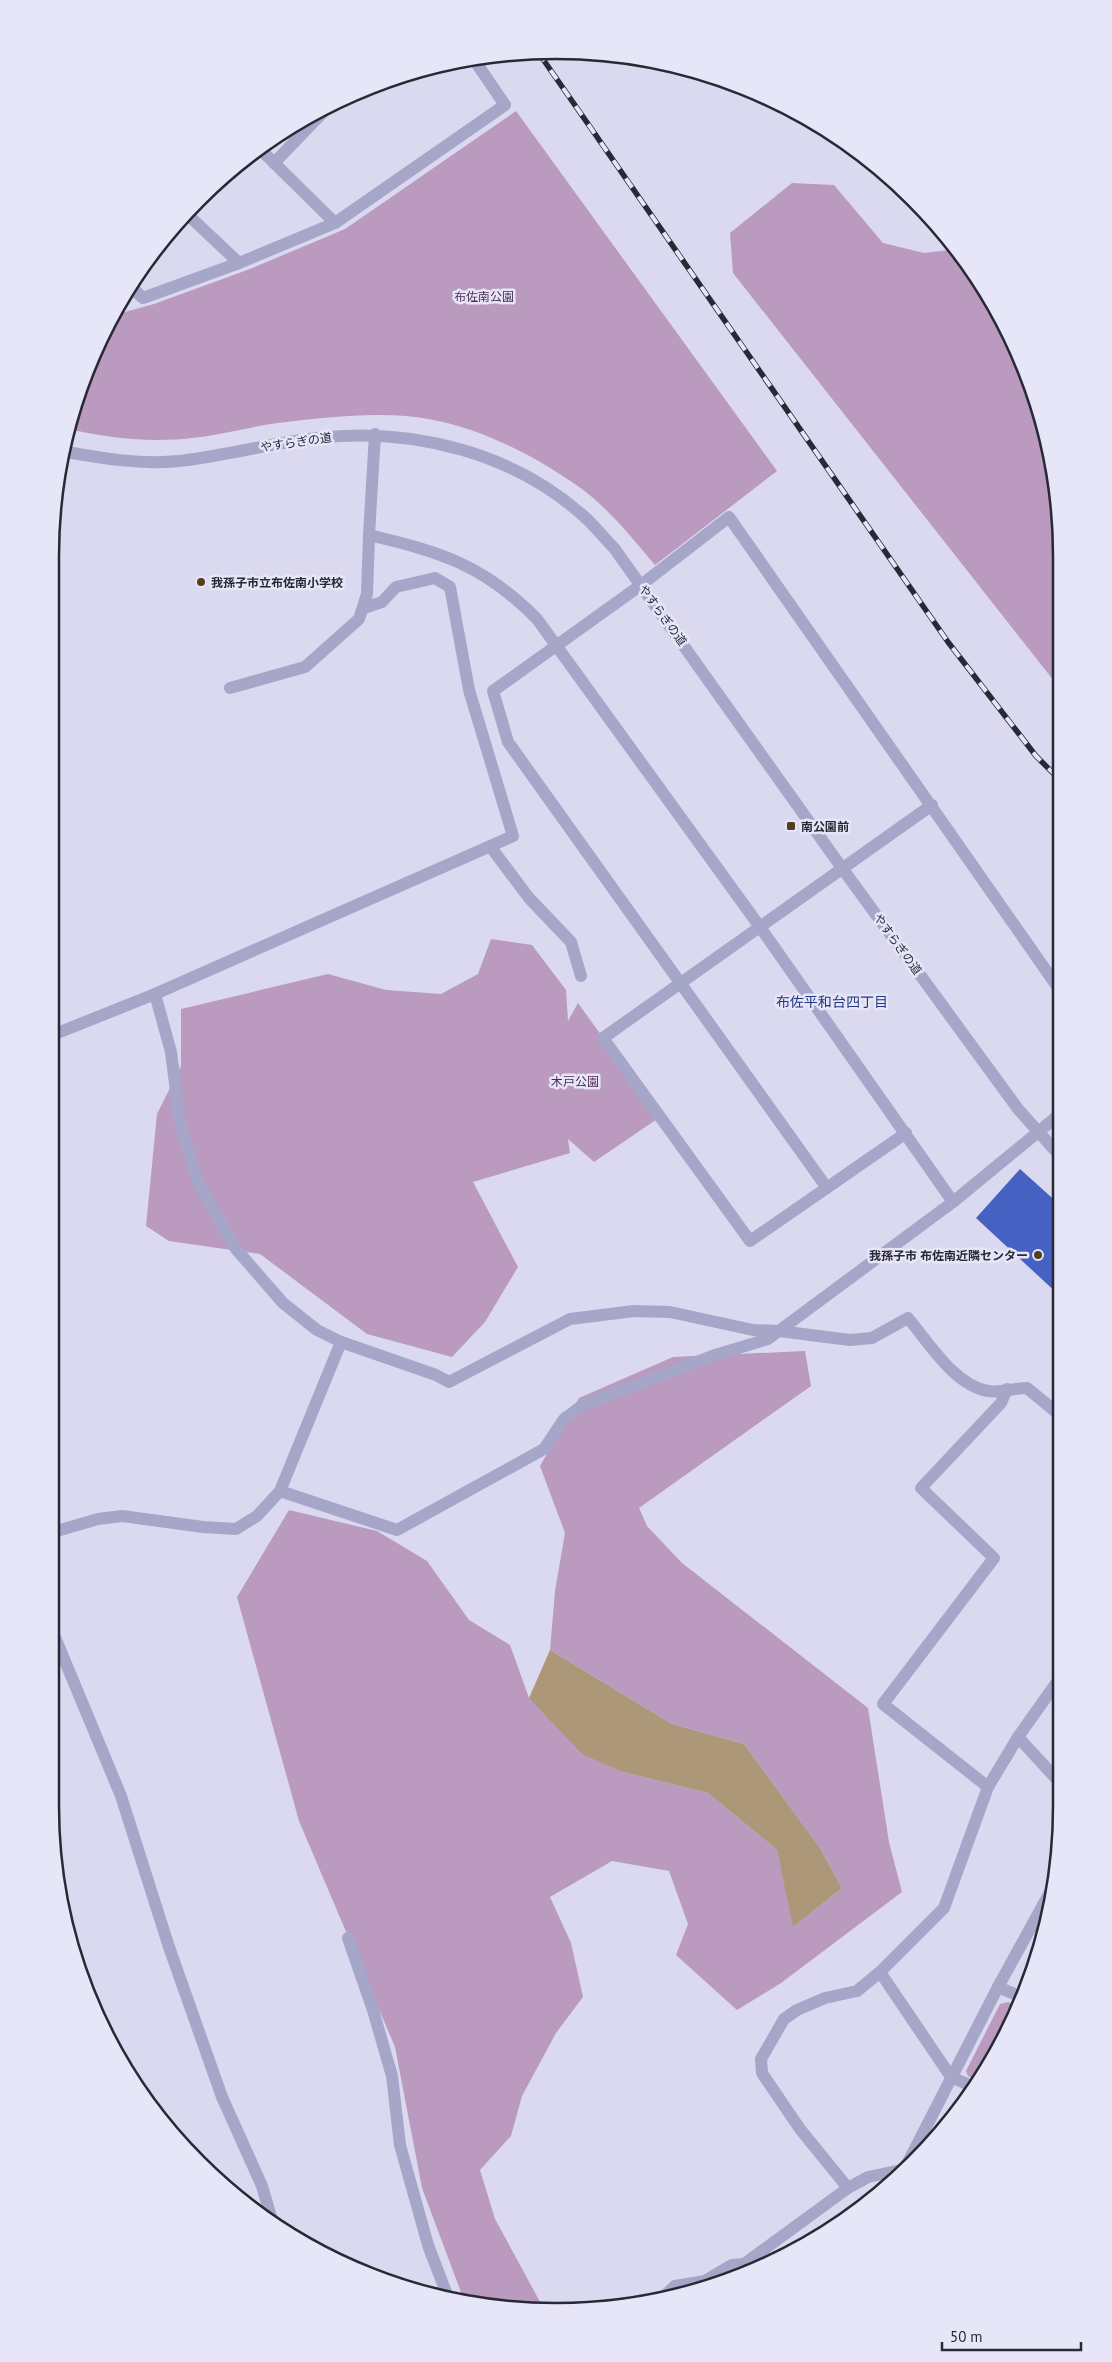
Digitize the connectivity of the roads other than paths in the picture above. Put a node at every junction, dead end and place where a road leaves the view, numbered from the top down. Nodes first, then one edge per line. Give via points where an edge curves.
1 (478, 65) edge
2 (314, 121) edge
3 (265, 154) edge
4 (274, 163) junction
5 (191, 218) edge
6 (335, 223) junction
7 (239, 263) junction
8 (136, 291) edge
9 (374, 434) junction
10 (70, 452) edge
11 (369, 535) junction
12 (642, 585) junction
13 (364, 608) junction
14 (557, 646) junction
15 (230, 688) dead end
16 (932, 805) junction
17 (490, 846) junction
18 (842, 868) junction
19 (760, 927) junction
20 (581, 976) dead end
21 (1053, 980) edge
22 (681, 982) junction
23 (155, 994) junction
24 (59, 1032) edge
25 (1053, 1120) edge
26 (1038, 1133) junction
27 (906, 1134) junction
28 (1053, 1149) edge
29 (827, 1188) junction
30 (953, 1202) junction
31 (779, 1331) junction
32 (341, 1342) junction
33 (1007, 1389) junction
34 (1053, 1409) edge
35 (280, 1491) junction
36 (59, 1530) edge
37 (59, 1646) edge
38 (1053, 1688) edge
39 (1018, 1737) junction
40 (1053, 1775) edge
41 (988, 1787) junction
42 (1042, 1912) edge
43 (348, 1938) dead end
44 (880, 1972) junction
45 (998, 1987) junction
46 (1016, 1994) edge
47 (951, 2077) junction
48 (967, 2084) edge
49 (912, 2154) edge
50 (893, 2171) edge
51 (848, 2188) junction
52 (269, 2212) edge
53 (757, 2260) edge
54 (741, 2267) edge
55 (708, 2279) edge
56 (698, 2282) edge
57 (671, 2289) edge
58 (445, 2291) edge

1 - 6 street via 505,105
2 - 4 street
3 - 4 street
4 - 6 street
5 - 7 street
6 - 7 street
7 - 8 street via 143,298
9 - 10 street, やすらぎの道 via 317,438 178,461 118,460
9 - 11 street
9 - 12 street, やすらぎの道 via 454,446 494,460 542,485 588,520
11 - 13 street
11 - 14 street via 418,546 489,577 537,619
12 - 14 street
12 - 16 street via 729,517
12 - 18 street, やすらぎの道
13 - 15 street via 359,619 305,667
13 - 17 street via 382,602 396,587 435,578 450,587 469,690 513,836
14 - 19 street
14 - 22 street via 493,691 508,742
16 - 18 street
16 - 21 street
17 - 20 street via 528,898 571,942
17 - 23 street
18 - 19 street
18 - 26 street, やすらぎの道
19 - 22 street
19 - 27 street
22 - 29 street
22 - 29 street via 603,1038 750,1241
23 - 24 street
23 - 32 street via 171,1052 180,1123 198,1182 236,1250 282,1303 317,1330
25 - 26 street
26 - 28 street, やすらぎの道
26 - 30 street
27 - 29 street
27 - 30 street
30 - 31 street
31 - 32 street via 753,1330 670,1312 592,1315 570,1319 449,1382
31 - 33 street via 864,1339 872,1338 908,1318 960,1380 989,1391
31 - 35 street via 768,1339 712,1356 583,1405 564,1419 544,1449 396,1530
32 - 35 street
33 - 34 street via 1027,1388
33 - 41 street via 1001,1403 921,1488 994,1558 883,1704
35 - 36 street via 257,1516 236,1529 122,1516
37 - 52 street via 122,1796 222,2098 262,2186
38 - 39 street
39 - 40 street
39 - 41 street
41 - 44 street via 944,1908
42 - 45 street
43 - 58 street via 392,2076 402,2154 428,2245
44 - 47 street
44 - 51 street via 857,1991 825,1998 784,2019 761,2059 762,2073 800,2129
45 - 46 street
45 - 47 street
47 - 48 street
47 - 49 street
50 - 51 street via 868,2177
51 - 53 street
54 - 55 street via 732,2265
56 - 57 street

